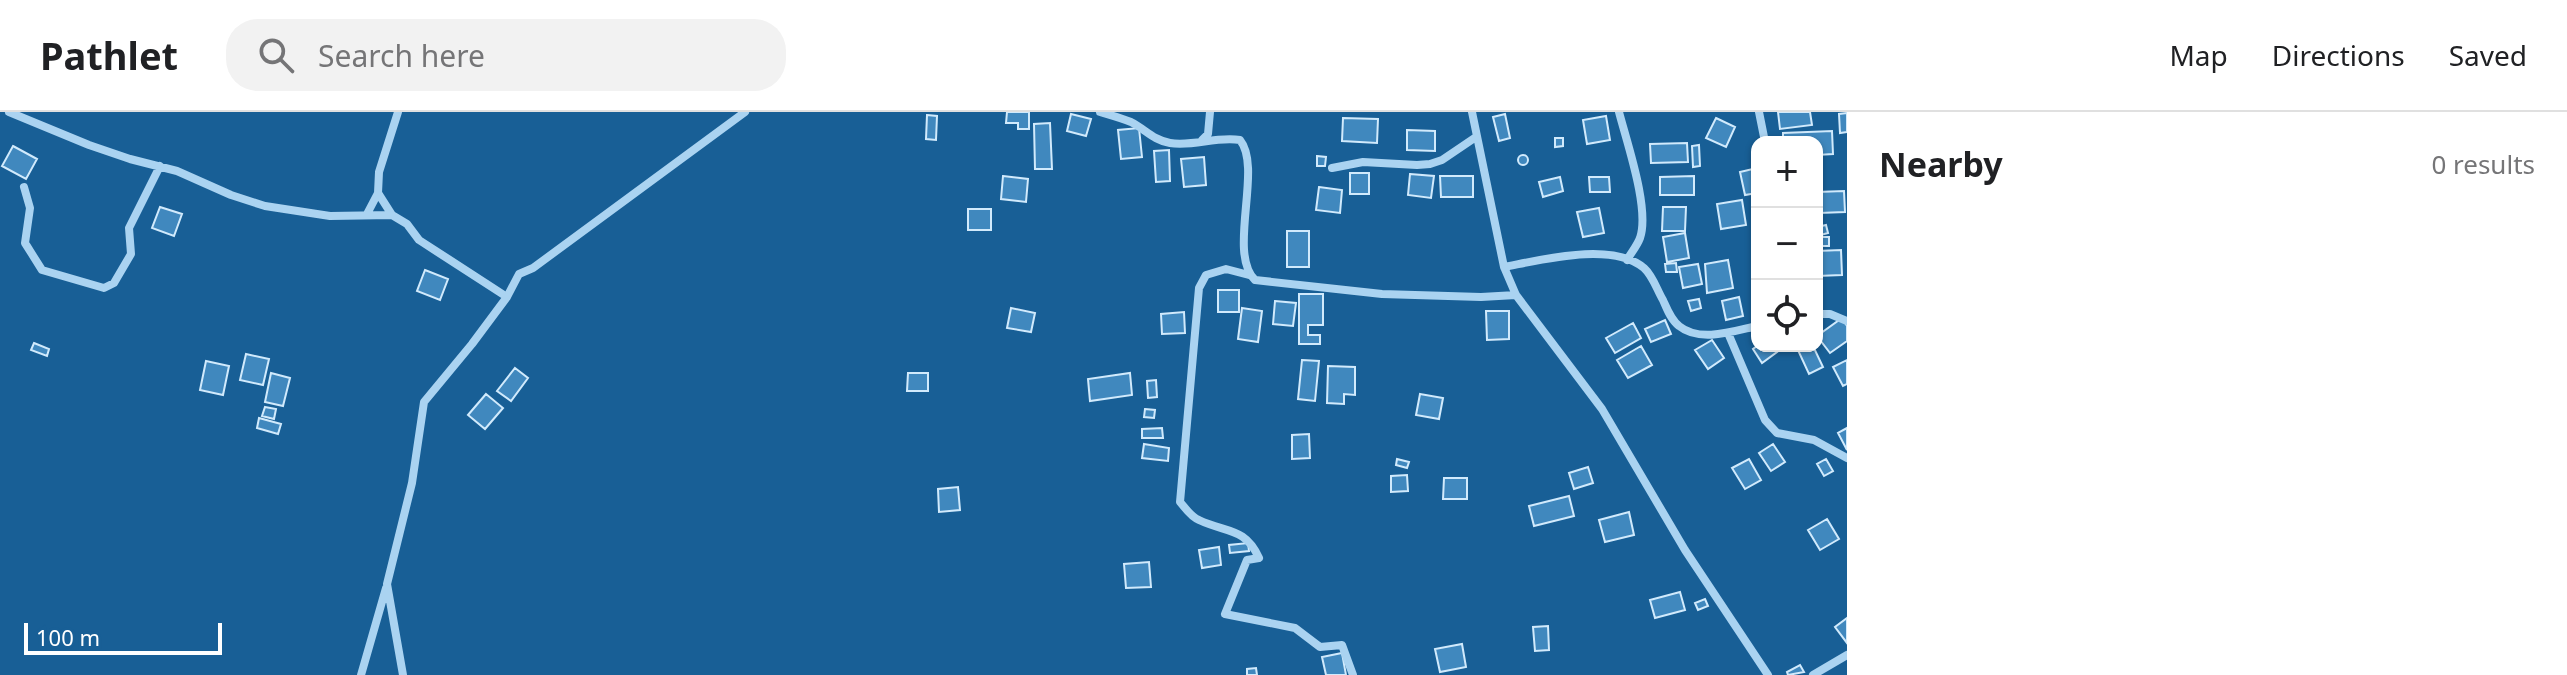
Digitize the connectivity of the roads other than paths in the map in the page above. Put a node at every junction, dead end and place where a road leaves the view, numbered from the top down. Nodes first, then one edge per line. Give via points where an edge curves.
1 (9, 112) edge
2 (398, 112) edge
3 (745, 112) edge
4 (1100, 112) edge
5 (1210, 112) edge
6 (1472, 112) edge
7 (1619, 112) edge
8 (1759, 112) edge
9 (1764, 136) edge
10 (1476, 137) junction
11 (1202, 141) junction
12 (160, 166) junction
13 (1332, 168) dead end
14 (24, 187) dead end
15 (378, 193) junction
16 (367, 214) junction
17 (392, 215) junction
18 (1627, 260) junction
19 (1504, 267) junction
20 (1249, 275) junction
21 (1516, 295) junction
22 (507, 297) junction
23 (1823, 314) edge
24 (1847, 321) edge
25 (1751, 327) edge
26 (1728, 333) junction
27 (1847, 458) edge
28 (387, 584) junction
29 (1847, 655) edge
30 (361, 675) edge
31 (403, 675) edge
32 (1353, 675) edge
33 (1768, 675) edge
34 (1813, 675) edge

1 - 12 street via 89,145
2 - 15 street via 379,172
3 - 22 street via 519,274
4 - 11 street via 1169,143
5 - 11 street
6 - 10 street
7 - 18 street via 1641,194 1642,231
8 - 9 street
10 - 13 street via 1430,164 1363,162
10 - 19 street
11 - 20 street via 1231,138 1244,145
12 - 14 street via 129,228 131,254 114,283 104,288 42,270 25,243 30,208
12 - 16 street via 265,206 330,216
15 - 16 street
15 - 17 street
16 - 17 street
17 - 22 street via 431,249
18 - 19 street via 1590,253
18 - 26 street via 1651,278 1681,329
19 - 21 street
20 - 21 street via 1265,283 1382,294
20 - 32 street via 1226,269 1206,275 1199,288 1180,502 1197,520 1248,539 1259,558 1247,560 1225,614 1295,628 1320,647 1342,645
21 - 33 street via 1602,409 1685,550
22 - 28 street via 424,402 412,483
23 - 24 street
25 - 26 street
26 - 27 street via 1765,420 1777,433 1814,440
28 - 30 street
28 - 31 street
29 - 34 street

